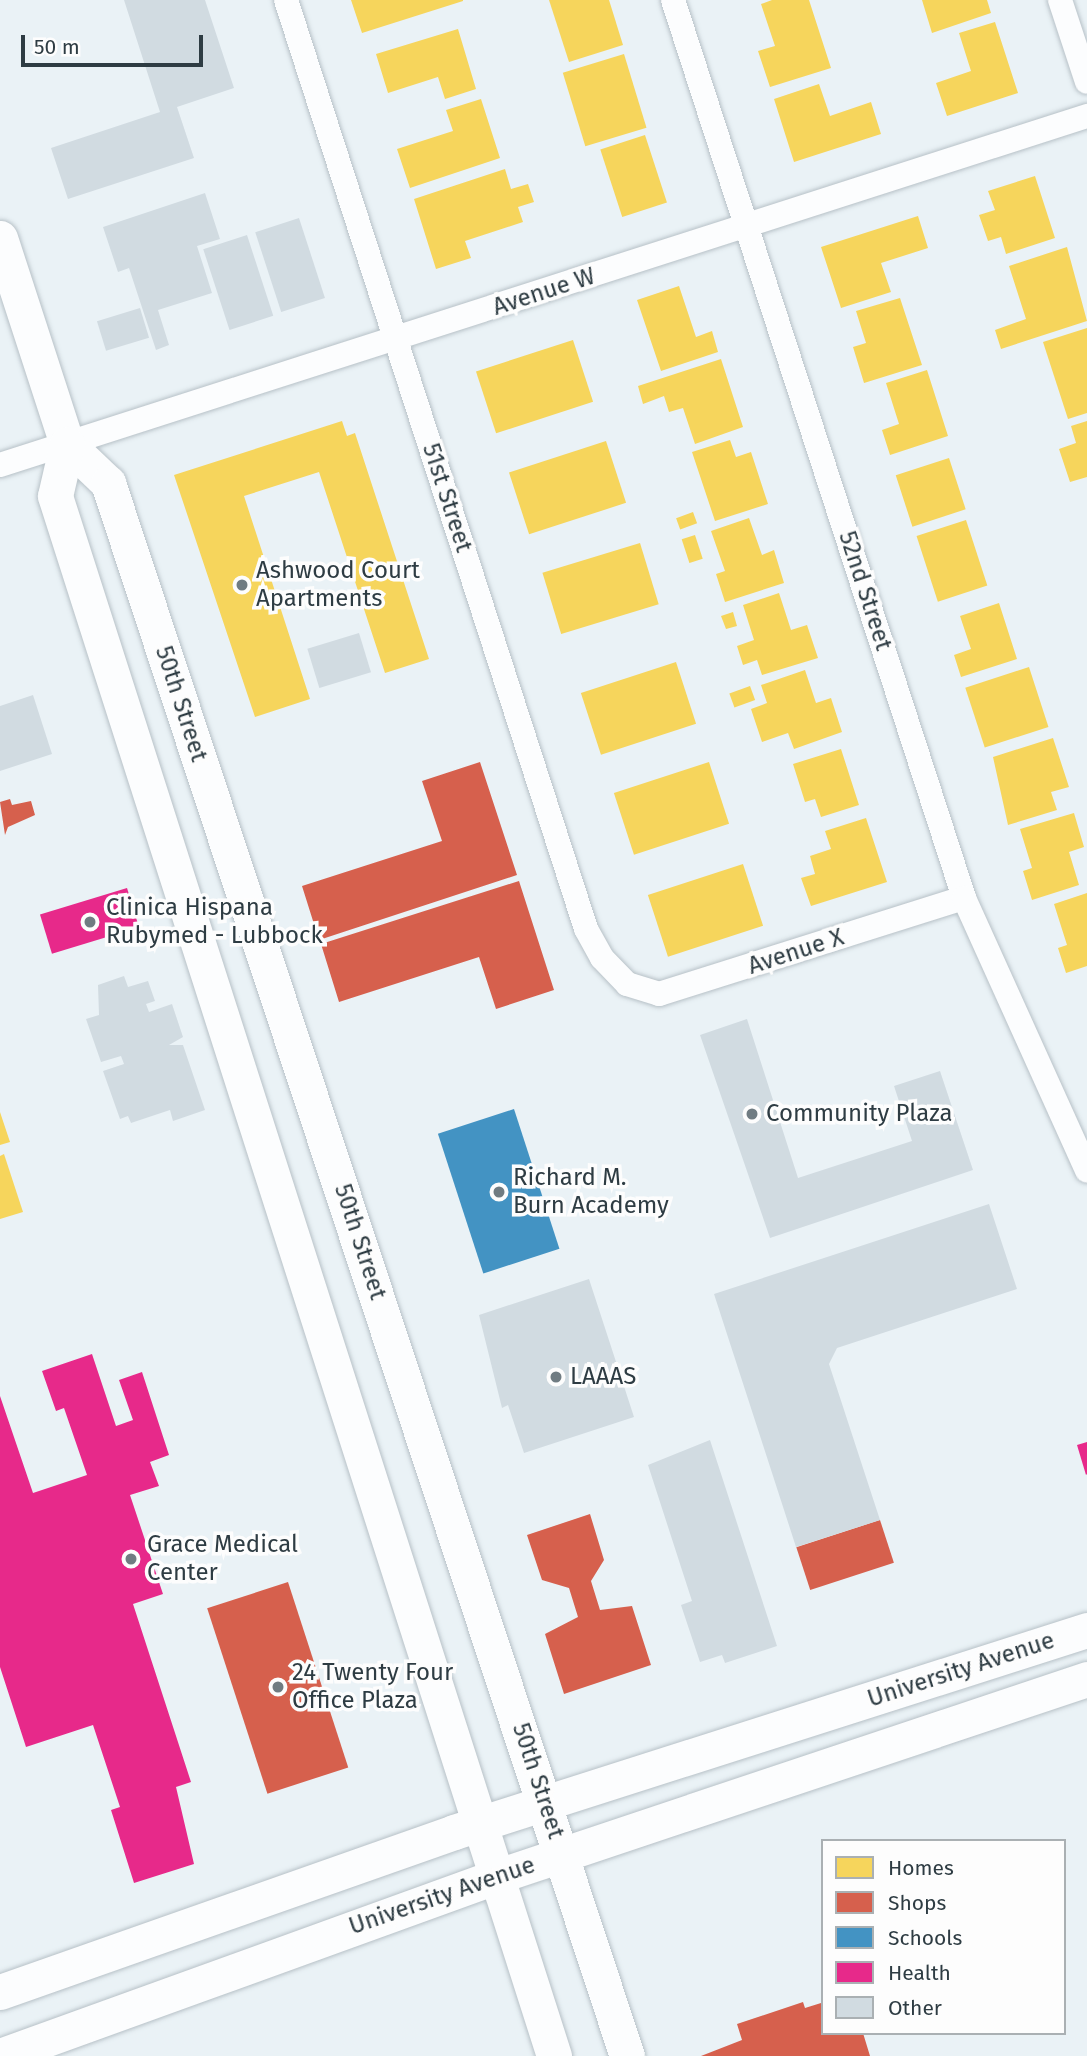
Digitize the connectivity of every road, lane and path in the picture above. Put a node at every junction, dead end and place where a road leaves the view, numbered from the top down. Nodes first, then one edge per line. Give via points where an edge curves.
1 (286, 0) edge
2 (673, 0) edge
3 (1060, 0) edge
4 (1087, 82) edge
5 (1087, 116) edge
6 (747, 227) junction
7 (0, 239) edge
8 (396, 340) junction
9 (67, 444) junction
10 (0, 465) edge
11 (964, 898) junction
12 (627, 984) joint
13 (1087, 1170) edge
14 (1087, 1630) edge
15 (1087, 1679) edge
16 (545, 1802) junction
17 (479, 1825) junction
18 (561, 1855) junction
19 (495, 1877) junction
20 (72, 1965) junction
21 (0, 1992) edge
22 (91, 2018) junction
23 (0, 2056) edge
24 (554, 2056) edge
25 (627, 2056) edge

1 - 8 street, 51st Street
2 - 6 street, 52nd Street
3 - 4 street
5 - 6 street, Avenue W
6 - 8 street, Avenue W
6 - 11 street, 52nd Street
7 - 9 main road, 50th Street
8 - 9 street, Avenue W
8 - 12 street, 51st Street via 586,929
9 - 10 street, Avenue W
9 - 16 main road, 50th Street via 108,483
9 - 17 main road via 55,496
11 - 12 street, Avenue X via 659,993
11 - 13 street, 52nd Street
14 - 16 main road, University Avenue
15 - 18 main road, University Avenue
16 - 17 main road, University Avenue
16 - 18 main road, 50th Street
17 - 19 main road
17 - 20 main road, University Avenue
18 - 19 main road, University Avenue
18 - 25 main road, 50th Street
19 - 22 main road, University Avenue
19 - 24 main road
20 - 21 main road, University Avenue
20 - 22 main road
22 - 23 main road, University Avenue

